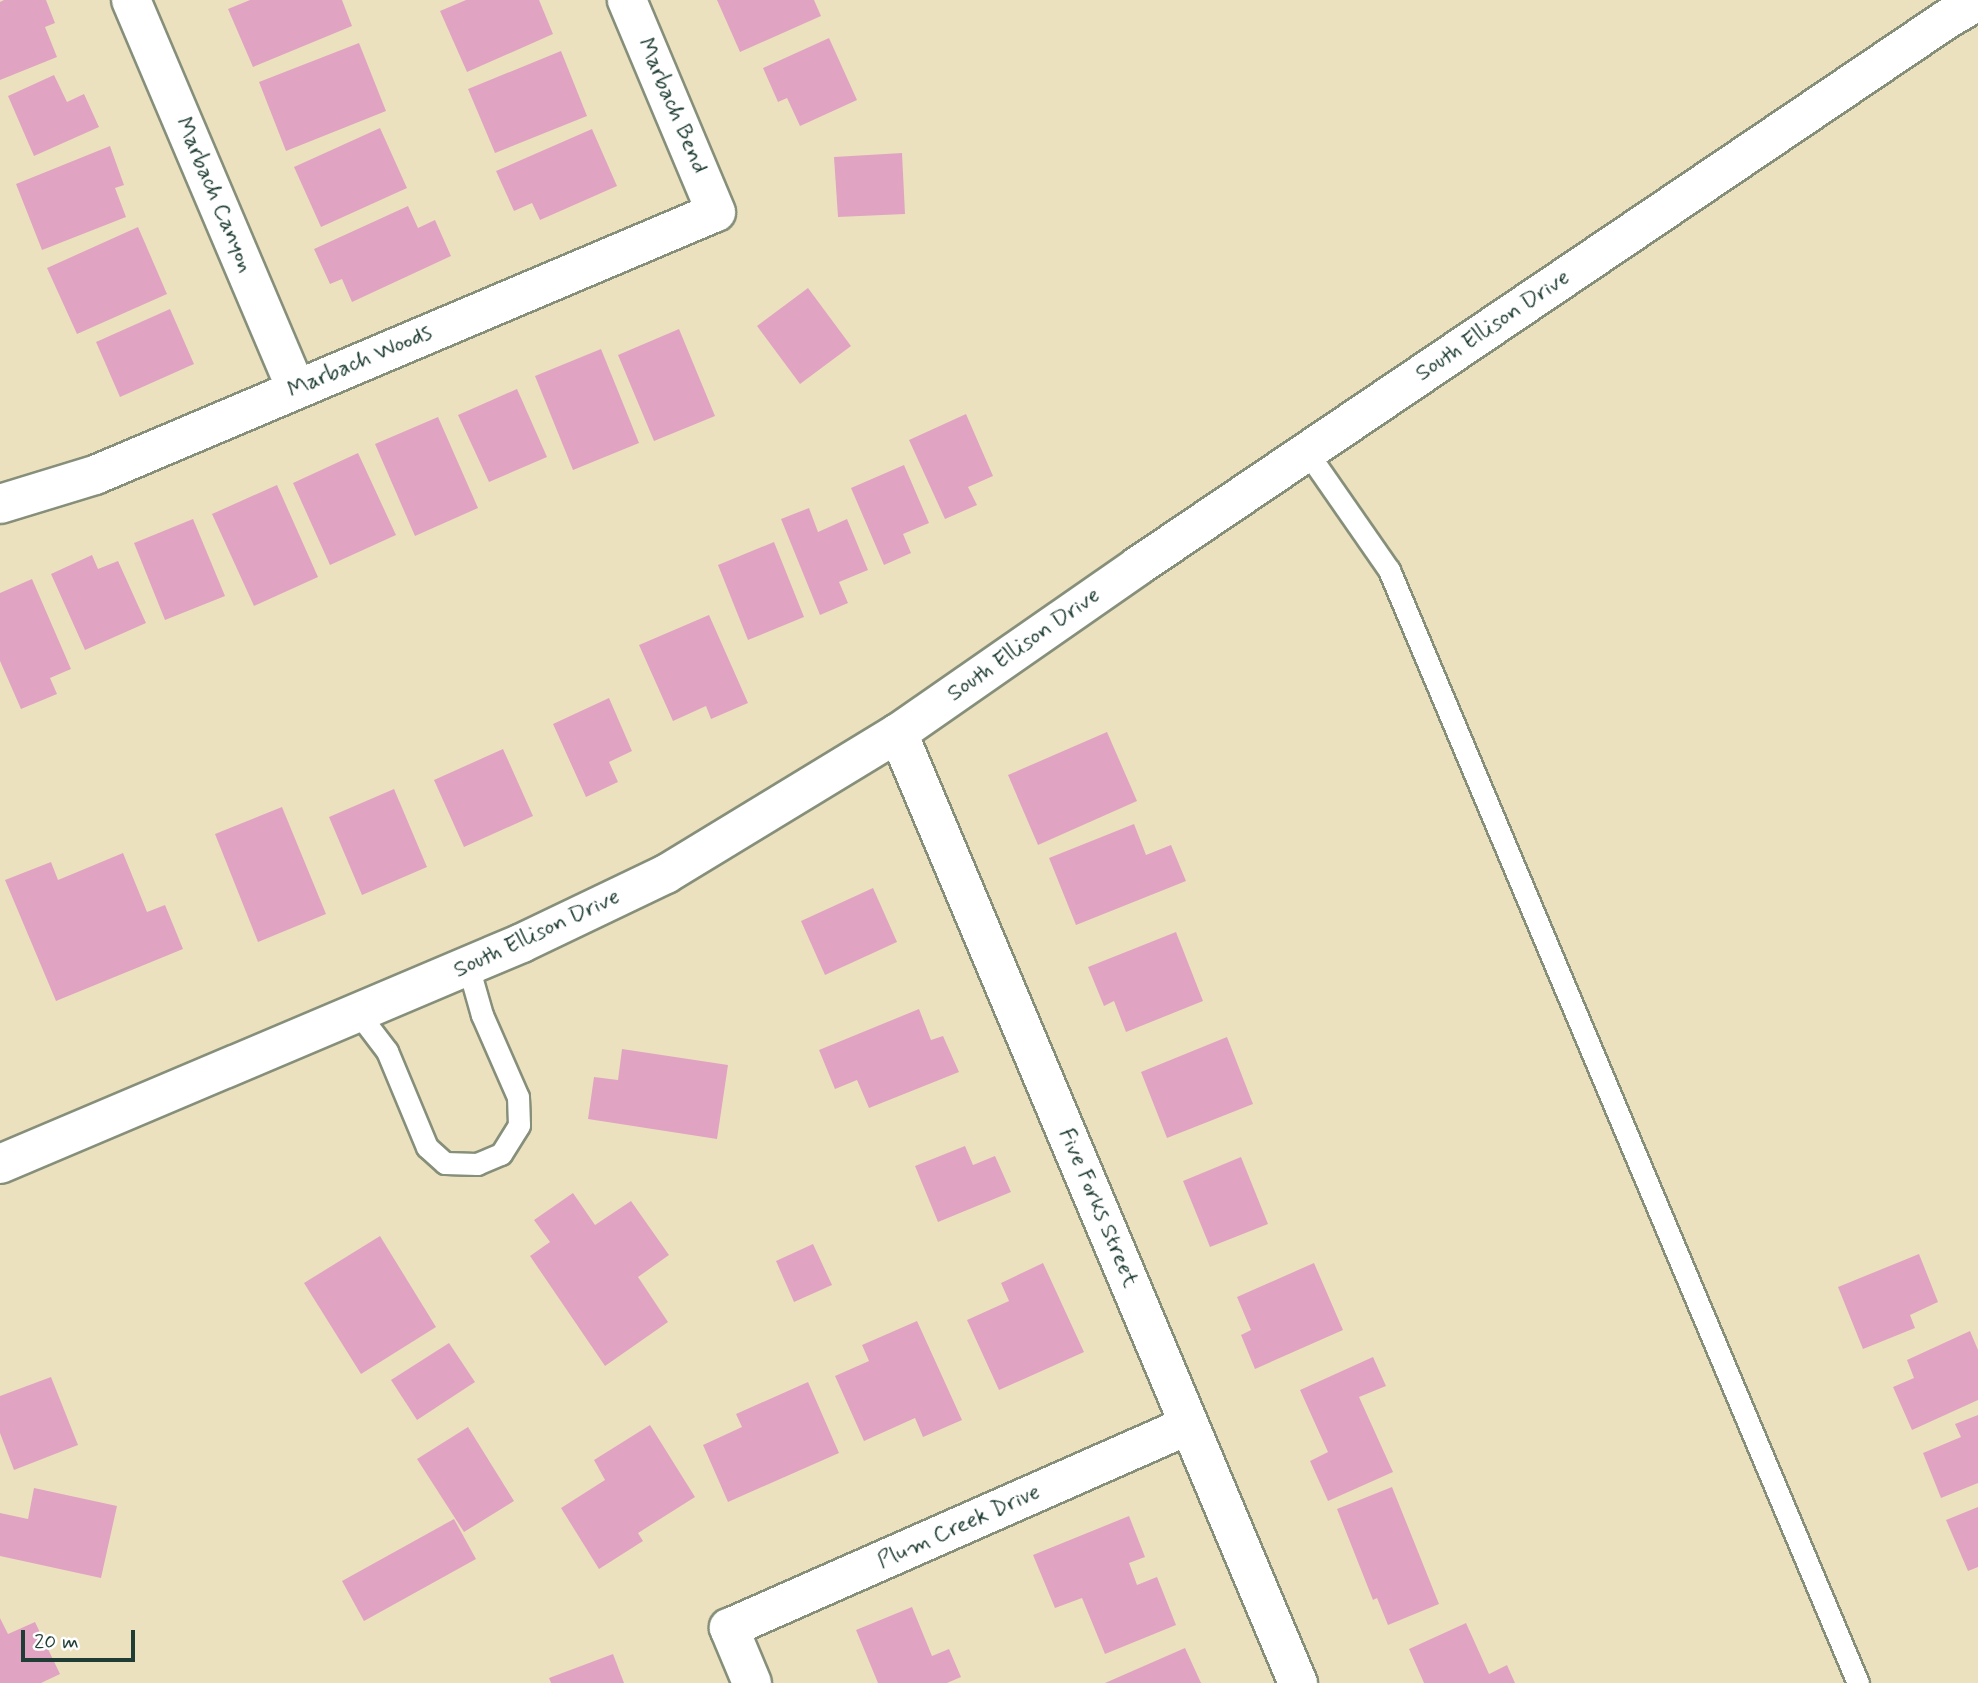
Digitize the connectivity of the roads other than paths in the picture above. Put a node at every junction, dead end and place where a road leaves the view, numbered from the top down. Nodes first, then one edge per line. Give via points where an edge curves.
1 (131, 0) edge
2 (627, 0) edge
3 (1978, 1) edge
4 (716, 212) joint
5 (296, 389) junction
6 (1307, 452) junction
7 (0, 504) edge
8 (898, 733) junction
9 (468, 966) junction
10 (358, 1013) junction
11 (0, 1164) edge
12 (1189, 1425) junction
13 (752, 1683) edge
14 (1298, 1683) edge
15 (1858, 1683) edge

1 - 5 street, Marbach Canyon
2 - 4 street, Marbach Bend
3 - 6 street, South Ellison Drive
4 - 5 street, Marbach Woods
5 - 7 street, Marbach Woods via 95,475
6 - 8 street, South Ellison Drive
6 - 15 lane via 1389,570
8 - 9 street, South Ellison Drive via 666,874
8 - 12 street, Five Forks Street
9 - 10 street, South Ellison Drive
9 - 10 lane via 482,1015 518,1097 519,1125 501,1154 477,1164 444,1163 427,1147 387,1051
10 - 11 street, South Ellison Drive
12 - 13 street, Plum Creek Drive via 729,1628
12 - 14 street, Five Forks Street

